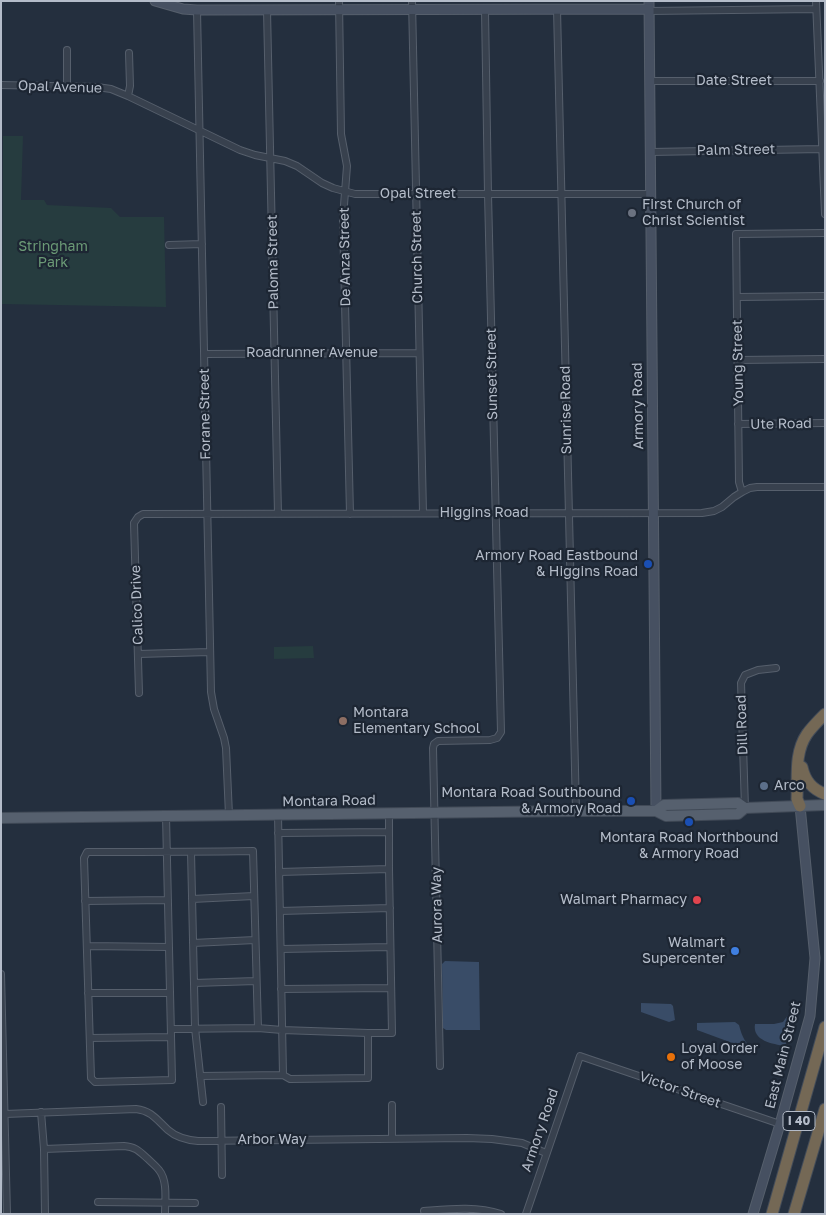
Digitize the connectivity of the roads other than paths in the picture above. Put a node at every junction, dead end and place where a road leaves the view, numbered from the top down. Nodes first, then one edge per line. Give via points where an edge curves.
1 (155, 1) edge
2 (816, 1) edge
3 (339, 5) edge
4 (412, 5) edge
5 (232, 6) edge
6 (483, 7) edge
7 (649, 7) edge
8 (557, 9) junction
9 (816, 9) junction
10 (198, 10) junction
11 (267, 10) junction
12 (67, 50) dead end
13 (129, 52) dead end
14 (649, 81) junction
15 (820, 81) junction
16 (1, 85) edge
17 (67, 86) junction
18 (128, 96) junction
19 (200, 131) junction
20 (822, 149) junction
21 (650, 152) junction
22 (270, 158) junction
23 (345, 191) junction
24 (416, 194) junction
25 (488, 194) junction
26 (561, 194) junction
27 (650, 194) junction
28 (825, 214) edge
29 (825, 233) edge
30 (202, 244) junction
31 (169, 245) dead end
32 (825, 296) edge
33 (737, 297) junction
34 (275, 353) junction
35 (347, 353) junction
36 (419, 353) junction
37 (204, 354) junction
38 (825, 359) edge
39 (738, 360) junction
40 (825, 423) edge
41 (738, 424) junction
42 (825, 486) edge
43 (742, 492) junction
44 (495, 512) junction
45 (207, 513) junction
46 (422, 513) junction
47 (568, 513) junction
48 (653, 513) junction
49 (278, 514) junction
50 (350, 514) junction
51 (138, 517) joint
52 (210, 652) junction
53 (138, 654) junction
54 (776, 668) dead end
55 (139, 694) dead end
56 (825, 714) edge
57 (825, 724) edge
58 (434, 744) joint
59 (802, 767) junction
60 (825, 794) edge
61 (825, 805) edge
62 (800, 806) junction
63 (745, 808) junction
64 (576, 811) junction
65 (656, 811) junction
66 (434, 813) junction
67 (389, 814) junction
68 (228, 815) junction
69 (278, 815) junction
70 (166, 816) junction
71 (1, 818) edge
72 (389, 832) junction
73 (278, 833) junction
74 (167, 852) junction
75 (191, 852) junction
76 (389, 869) junction
77 (279, 872) junction
78 (254, 896) junction
79 (192, 899) junction
80 (168, 900) junction
81 (85, 902) junction
82 (390, 908) junction
83 (280, 911) junction
84 (256, 940) junction
85 (193, 943) junction
86 (87, 946) junction
87 (169, 947) junction
88 (390, 947) junction
89 (280, 949) junction
90 (1, 974) edge
91 (256, 981) junction
92 (194, 983) junction
93 (391, 988) junction
94 (281, 989) junction
95 (88, 993) junction
96 (170, 993) junction
97 (195, 1028) junction
98 (258, 1028) junction
99 (825, 1028) edge
100 (171, 1029) junction
101 (282, 1030) junction
102 (368, 1033) junction
103 (171, 1037) junction
104 (90, 1038) junction
105 (580, 1056) joint
106 (440, 1066) dead end
107 (200, 1076) junction
108 (283, 1076) junction
109 (203, 1102) dead end
110 (392, 1105) dead end
111 (221, 1106) dead end
112 (824, 1110) edge
113 (41, 1112) junction
114 (5, 1114) junction
115 (780, 1124) junction
116 (392, 1140) junction
117 (221, 1141) junction
118 (44, 1149) junction
119 (546, 1153) junction
120 (222, 1175) dead end
121 (98, 1202) dead end
122 (165, 1203) junction
123 (195, 1203) dead end
124 (424, 1211) dead end
125 (7, 1214) edge
126 (45, 1214) edge
127 (166, 1214) edge
128 (501, 1214) edge
129 (526, 1214) edge
130 (753, 1214) edge
131 (772, 1214) edge
132 (794, 1214) edge

1 - 10 street via 176,8
2 - 9 street
3 - 4 street
3 - 11 street
3 - 23 street, De Anza Street via 341,134 347,166
4 - 6 street
4 - 24 street, Church Street
5 - 10 street
5 - 11 street
6 - 8 street
6 - 25 street, Sunset Street
7 - 8 street
7 - 9 street
7 - 14 street, Armory Road
8 - 26 street, Sunrise Road
9 - 15 street
10 - 19 street, Forane Street
11 - 22 street, Paloma Street
12 - 17 street
13 - 18 street
14 - 15 street, Date Street
14 - 21 street, Armory Road
15 - 20 street
16 - 17 street, Opal Avenue
17 - 18 street, Opal Avenue via 111,89
18 - 19 street, Opal Avenue
19 - 22 street, Opal Street via 240,150
19 - 30 street, Forane Street
20 - 21 street, Palm Street
20 - 28 street
21 - 27 street, Armory Road
22 - 23 street, Opal Street via 286,161 322,183
22 - 34 street, Paloma Street
23 - 24 street, Opal Street via 366,195
23 - 35 street, De Anza Street
24 - 25 street, Opal Street
24 - 36 street, Church Street
25 - 26 street, Opal Street
25 - 44 street, Sunset Street
26 - 27 street, Opal Street
26 - 47 street, Sunrise Road
27 - 48 street, Armory Road
29 - 33 street, Young Street via 736,234
30 - 31 street
30 - 37 street, Forane Street
32 - 33 street
33 - 39 street, Young Street
34 - 35 street, Roadrunner Avenue
34 - 37 street, Roadrunner Avenue
34 - 49 street, Paloma Street
35 - 36 street, Roadrunner Avenue
35 - 50 street, De Anza Street
36 - 46 street, Church Street
37 - 45 street, Forane Street
38 - 39 street
39 - 41 street, Young Street
40 - 41 street, Ute Road
41 - 43 street, Young Street via 738,482
42 - 43 street, Higgins Road via 757,487
43 - 48 street, Higgins Road via 714,511
44 - 46 street, Higgins Road
44 - 47 street, Higgins Road
44 - 58 street, Sunset Street via 500,732 497,738 490,740 438,741
45 - 49 street, Higgins Road
45 - 51 street, Higgins Road via 143,514
45 - 52 street, Forane Street
46 - 50 street, Higgins Road
47 - 48 street, Higgins Road
47 - 64 street, Sunrise Road
48 - 65 street, Armory Road
49 - 50 street, Higgins Road
51 - 53 street, Calico Drive via 134,523
52 - 53 street
52 - 68 street, Forane Street via 211,692 226,748
53 - 55 street, Calico Drive
54 - 63 street, Dill Road via 745,675 741,683
56 - 62 highway via 807,733 799,753 797,799
57 - 59 highway via 819,726 808,740
58 - 66 street, Aurora Way
59 - 60 highway via 810,785
59 - 62 highway
61 - 62 main road
62 - 63 main road, Montara Road
62 - 115 street, East Main Street via 815,958 810,1016
63 - 65 main road, Montara Road via 738,814 666,816
64 - 65 main road, Montara Road
64 - 66 main road, Montara Road
66 - 67 main road, Montara Road
66 - 106 street, Aurora Way
67 - 69 main road, Montara Road
67 - 72 street
68 - 69 main road, Montara Road
68 - 70 main road, Montara Road
69 - 73 street
70 - 71 main road, Montara Road
70 - 74 street
72 - 73 street
72 - 76 street
73 - 77 street
74 - 75 street
74 - 80 street
74 - 81 street via 87,852 84,858
75 - 78 street via 253,851
75 - 79 street
76 - 77 street
76 - 82 street
77 - 83 street
78 - 79 street
78 - 84 street
79 - 85 street
80 - 81 street
80 - 87 street
81 - 86 street
82 - 83 street
82 - 88 street
83 - 89 street
84 - 85 street
84 - 91 street
85 - 92 street
86 - 87 street
86 - 95 street
87 - 96 street
88 - 89 street
88 - 93 street
89 - 94 street
90 - 114 street
91 - 92 street
91 - 98 street
92 - 97 street
93 - 94 street
93 - 102 street via 392,1033
94 - 101 street
95 - 96 street
95 - 104 street
96 - 100 street
97 - 98 street
97 - 100 street
97 - 107 street
98 - 101 street
99 - 131 highway, I 40
100 - 103 street
101 - 102 street
101 - 108 street
102 - 108 street via 368,1078 290,1079
103 - 104 street
103 - 104 street via 172,1080 95,1082 91,1078
105 - 115 street, Victor Street
105 - 119 street, Armory Road
107 - 108 street
107 - 109 street
110 - 116 street
111 - 117 street
112 - 132 highway, I 40
113 - 114 street, Arbor Way
113 - 117 street, Arbor Way via 144,1110 179,1137
113 - 118 street
114 - 125 street
115 - 130 street, East Main Street
116 - 117 street, Arbor Way
116 - 119 street, Arbor Way via 492,1139 522,1143
117 - 120 street
118 - 122 street via 132,1147 160,1171
118 - 126 street
119 - 129 street, Armory Road
121 - 122 street
122 - 123 street
122 - 127 street
124 - 128 street via 473,1208

